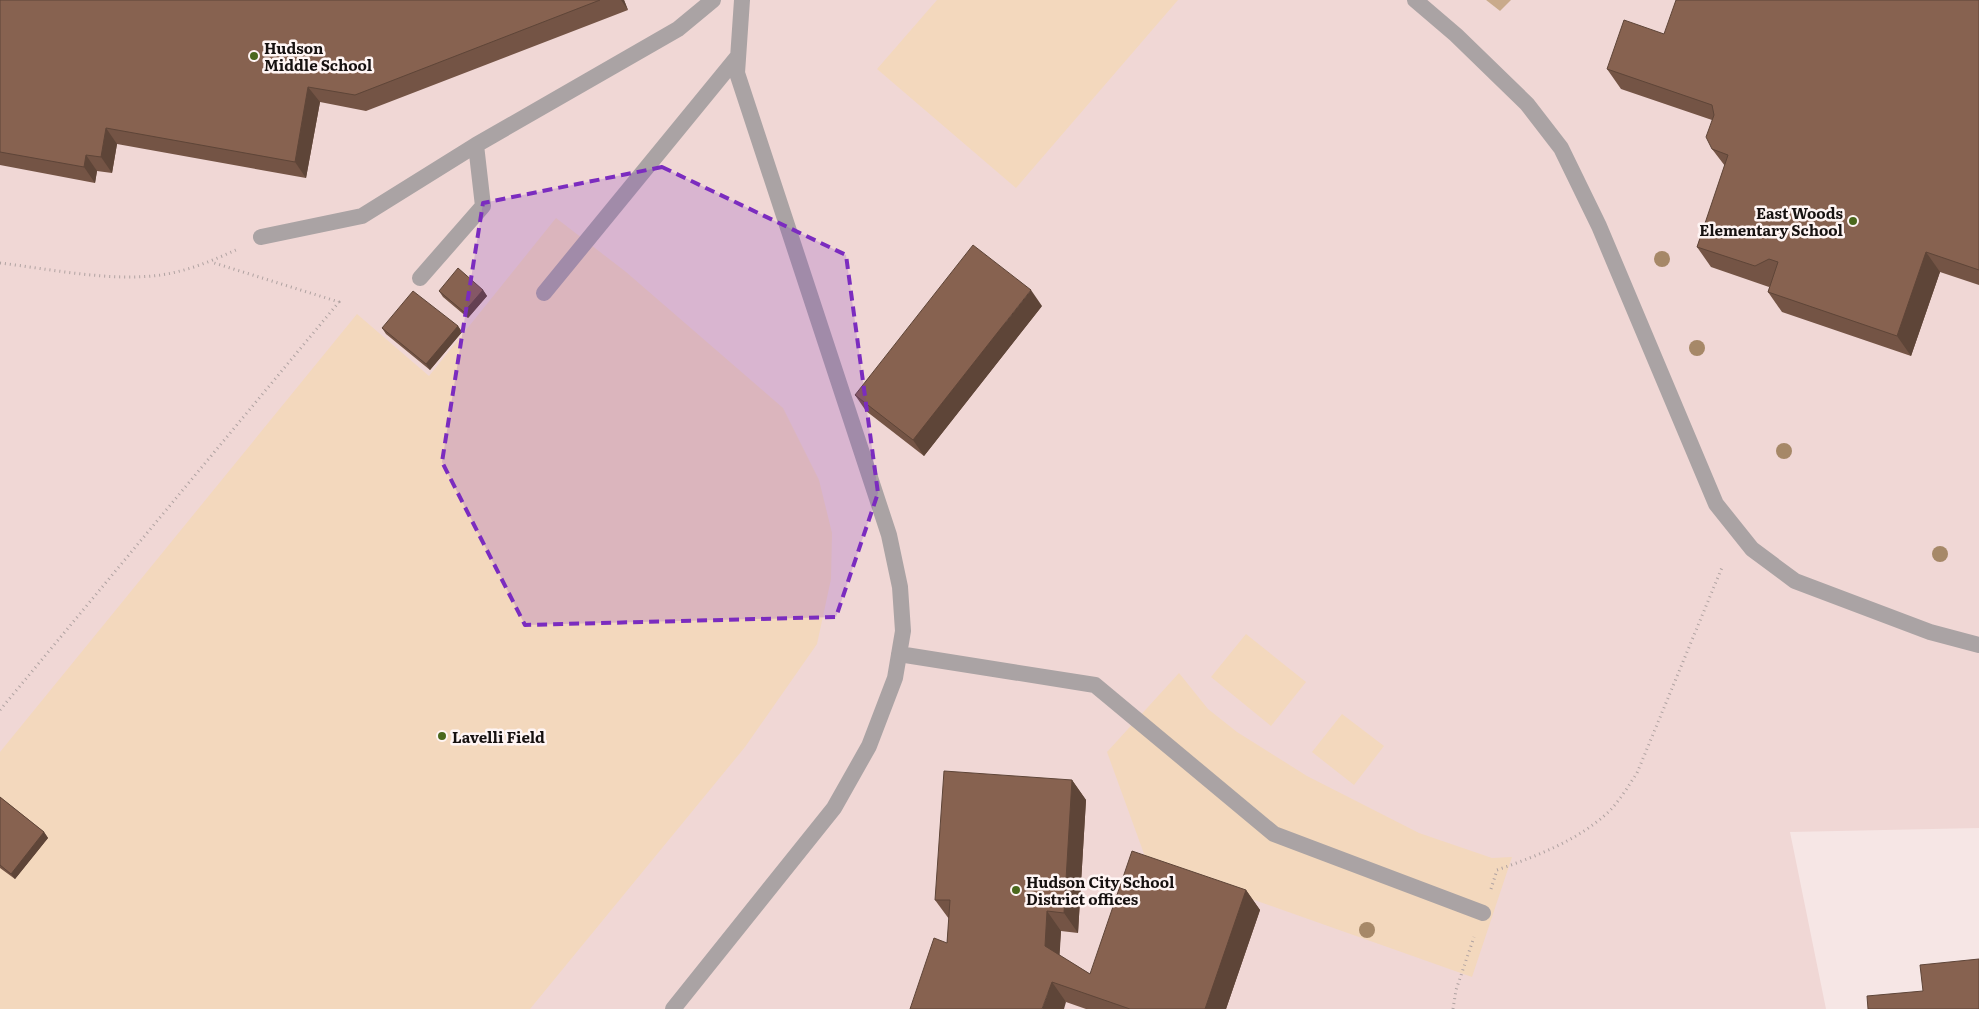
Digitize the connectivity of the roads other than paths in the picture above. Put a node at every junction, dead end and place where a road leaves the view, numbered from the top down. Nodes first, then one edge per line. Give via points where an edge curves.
1 (713, 0) edge
2 (742, 0) edge
3 (1415, 0) edge
4 (738, 56) junction
5 (476, 145) junction
6 (261, 237) road end
7 (420, 278) dead end
8 (544, 293) dead end
9 (1979, 645) edge
10 (899, 654) junction
11 (1483, 913) road end
12 (673, 1009) edge

1 - 5 lane via 678,29
2 - 4 lane
3 - 9 lane via 1527,104 1561,148 1599,226 1716,504 1752,549 1795,581 1930,632
4 - 8 lane
4 - 10 lane via 737,73 889,535 900,587 903,631
5 - 6 lane via 362,216
5 - 7 lane via 483,206
10 - 11 lane via 1095,685 1274,834
10 - 12 lane via 896,678 869,746 834,808

